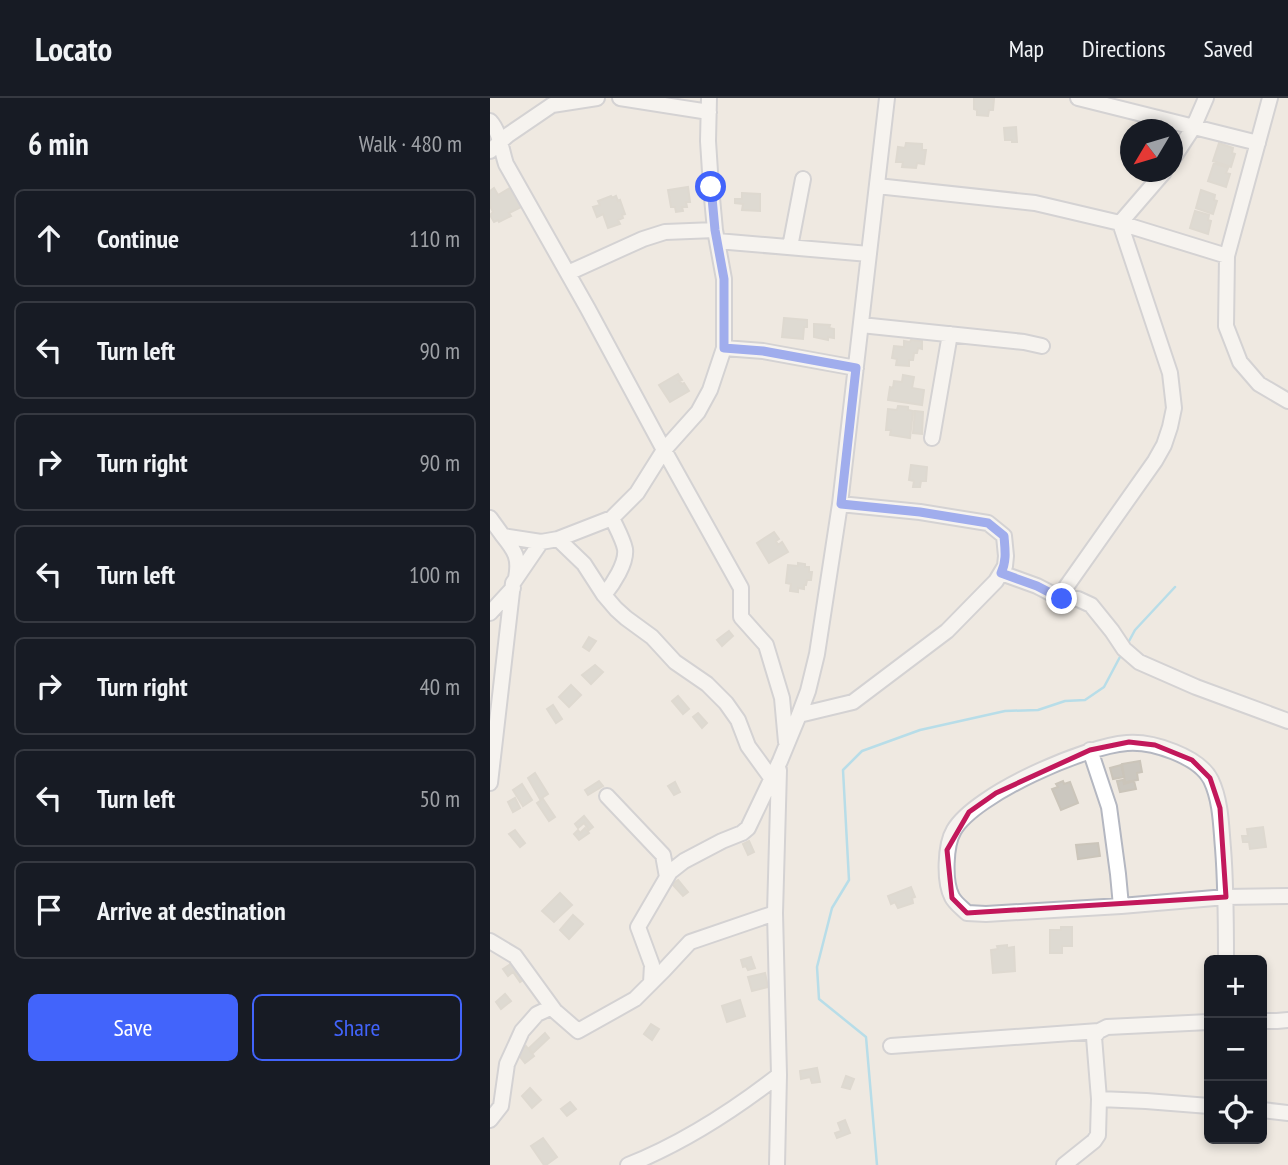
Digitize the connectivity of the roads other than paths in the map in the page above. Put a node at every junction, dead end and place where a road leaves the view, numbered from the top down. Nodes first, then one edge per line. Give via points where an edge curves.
1 (597, 98) edge
2 (620, 98) edge
3 (887, 98) edge
4 (1078, 98) edge
5 (1206, 98) edge
6 (1270, 98) edge
7 (709, 105) edge
8 (490, 121) edge
9 (1193, 128) junction
10 (1183, 143) edge
11 (1258, 143) junction
12 (494, 147) edge
13 (803, 179) dead end
14 (1155, 182) edge
15 (877, 186) junction
16 (1120, 223) junction
17 (716, 235) junction
18 (790, 247) junction
19 (869, 254) junction
20 (1227, 256) junction
21 (568, 273) junction
22 (861, 325) junction
23 (950, 334) junction
24 (1042, 346) dead end
25 (724, 348) junction
26 (856, 368) junction
27 (1288, 401) edge
28 (932, 438) dead end
29 (664, 450) junction
30 (841, 504) junction
31 (490, 518) edge
32 (612, 518) junction
33 (503, 536) junction
34 (558, 539) junction
35 (541, 542) junction
36 (1001, 573) junction
37 (514, 584) junction
38 (604, 594) junction
39 (1059, 597) junction
40 (490, 613) edge
41 (494, 706) edge
42 (799, 715) junction
43 (1288, 721) edge
44 (786, 746) junction
45 (1090, 750) junction
46 (780, 761) junction
47 (772, 779) junction
48 (490, 783) edge
49 (607, 796) dead end
50 (667, 877) junction
51 (1288, 896) edge
52 (1226, 897) junction
53 (1121, 906) junction
54 (775, 913) junction
55 (490, 941) edge
56 (1226, 955) edge
57 (651, 983) junction
58 (552, 1007) junction
59 (1288, 1020) edge
60 (1267, 1021) edge
61 (1204, 1022) edge
62 (1099, 1031) junction
63 (891, 1046) dead end
64 (779, 1075) junction
65 (1099, 1099) junction
66 (1204, 1102) edge
67 (1267, 1110) edge
68 (1288, 1112) edge
69 (490, 1121) edge
70 (628, 1165) edge
71 (777, 1165) edge
72 (1064, 1165) edge

1 - 12 street via 552,105
2 - 7 street
3 - 15 street
4 - 9 street
5 - 9 street
6 - 11 street
7 - 17 street
8 - 12 street via 497,129
9 - 10 street
9 - 11 street
11 - 20 street
12 - 21 street
13 - 18 street
14 - 16 street
15 - 16 street via 1035,203
15 - 19 street
16 - 20 street
16 - 39 street via 1170,373 1174,408 1155,461
17 - 18 street
17 - 21 street via 665,232
17 - 25 street via 724,279
18 - 19 street
19 - 22 street
20 - 27 street via 1226,326 1240,362 1259,384
21 - 29 street
22 - 23 street
22 - 26 street
23 - 24 street
23 - 28 street
25 - 26 street
25 - 29 street via 698,412
26 - 30 street
29 - 32 street via 637,493
29 - 44 street via 741,588 741,617 766,645 782,698
30 - 36 street via 988,523 1004,536 1006,556
30 - 42 street via 817,654
31 - 33 street
32 - 34 street
32 - 38 street via 625,551 614,583
33 - 35 street
33 - 37 street via 519,563
34 - 35 street
34 - 38 street via 584,564
35 - 37 street
36 - 39 street
36 - 42 street via 947,631 873,688 853,702
37 - 40 street
37 - 41 street
38 - 47 street via 667,655 726,703
39 - 43 street via 1090,605 1139,662
41 - 48 street
42 - 44 street
44 - 46 street
45 - 52 street via 1129,742 1155,745 1192,760 1210,778 1220,808
45 - 53 street via 1109,807
45 - 53 street via 996,793 969,812 953,831 947,849 947,879 952,898 967,913
46 - 47 street
46 - 54 street
47 - 50 street via 748,828 684,861
49 - 50 street via 663,855
50 - 57 street via 638,927 652,965
51 - 52 street
52 - 53 street
52 - 56 street
54 - 57 street via 690,942
54 - 64 street
55 - 58 street via 515,956
57 - 58 street via 635,999 578,1031
58 - 69 street via 537,1014 522,1031 507,1064 501,1105
59 - 60 street
61 - 62 street
62 - 63 street
62 - 65 street via 1094,1037
64 - 70 street via 685,1138
64 - 71 street
65 - 66 street
65 - 72 street via 1098,1135
67 - 68 street

